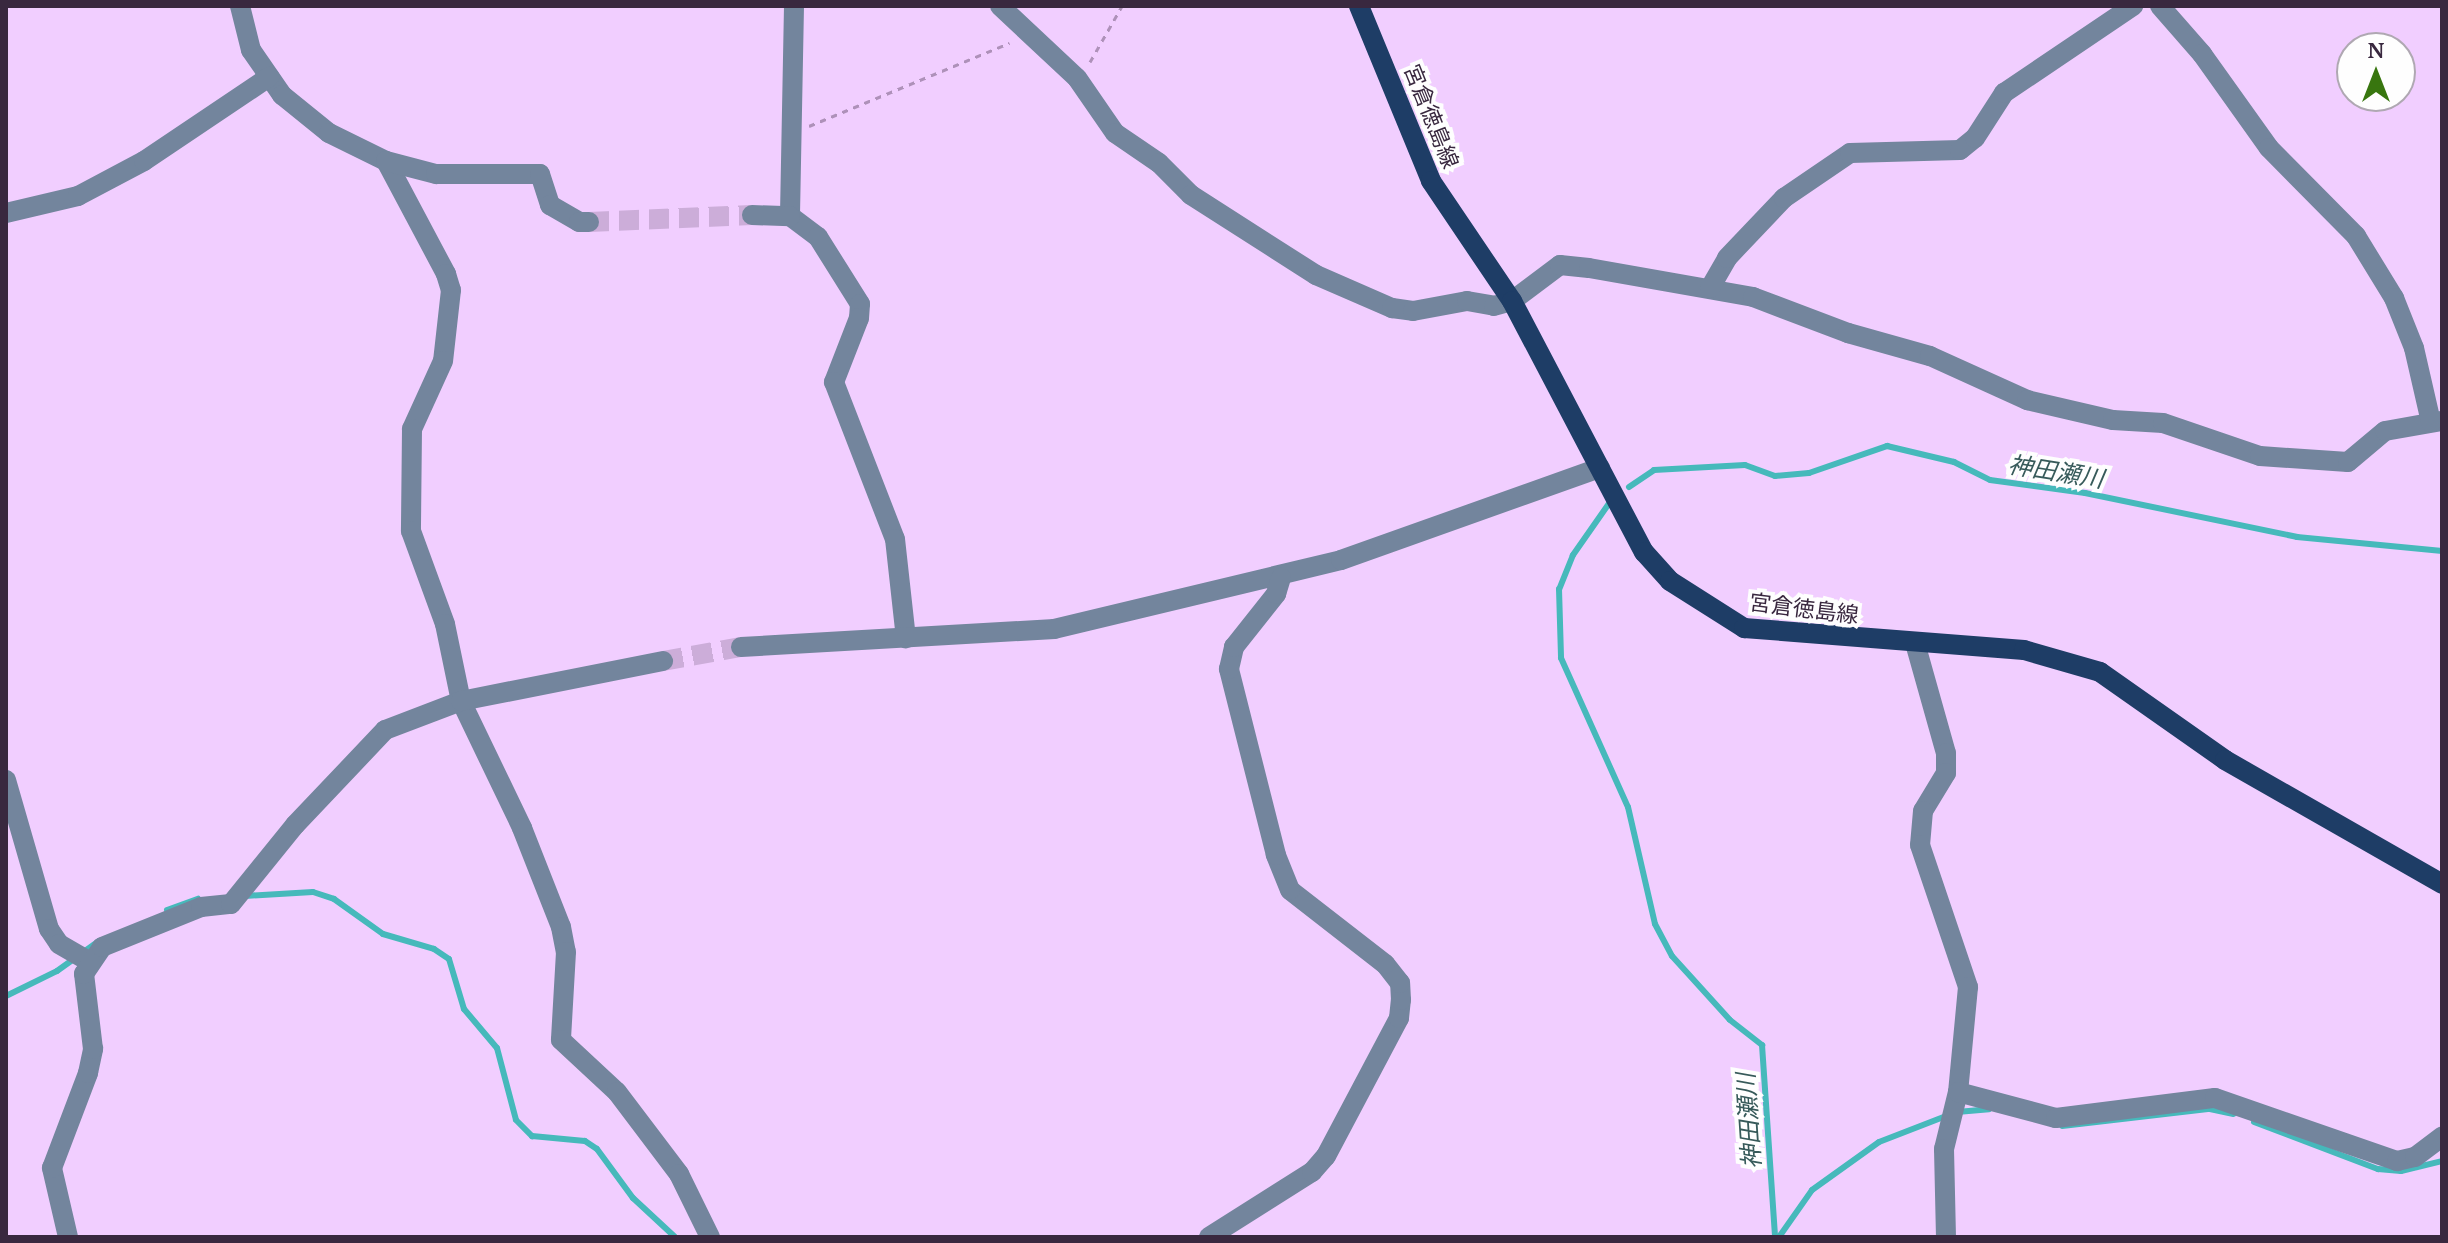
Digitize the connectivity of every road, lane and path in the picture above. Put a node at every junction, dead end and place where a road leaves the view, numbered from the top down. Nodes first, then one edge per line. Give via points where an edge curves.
1 (240, 6) edge
2 (794, 6) edge
3 (1000, 6) edge
4 (1122, 6) edge
5 (1359, 6) edge
6 (2133, 6) edge
7 (2160, 6) edge
8 (1032, 37) junction
9 (269, 77) junction
10 (1077, 78) junction
11 (795, 131) junction
12 (386, 161) junction
13 (6, 213) edge
14 (752, 215) tunnel mouth
15 (790, 216) junction
16 (589, 222) tunnel mouth
17 (1710, 288) junction
18 (1512, 301) junction
19 (2436, 422) edge
20 (1600, 468) junction
21 (1281, 578) junction
22 (906, 638) junction
23 (1915, 643) junction
24 (741, 647) tunnel mouth
25 (663, 661) tunnel mouth
26 (461, 701) junction
27 (6, 780) edge
28 (2442, 884) edge
29 (80, 957) junction
30 (1958, 1092) junction
31 (2442, 1137) edge
32 (64, 1236) edge
33 (710, 1237) edge
34 (1209, 1237) edge
35 (1946, 1237) edge

1 - 9 street via 251,50
2 - 11 street
3 - 8 street
4 - 10 path
5 - 18 main road, 宮倉徳島線 via 1431,181
6 - 17 street via 2004,93 1975,138 1960,150 1850,153 1784,198 1727,258
7 - 19 street via 2202,54 2269,148 2356,236 2394,298
8 - 10 street
8 - 11 path
9 - 12 street via 282,95 329,133
9 - 13 street via 144,161 78,196
10 - 18 street via 1115,133 1159,163 1191,195 1316,275 1392,308 1413,311 1467,301 1494,306
11 - 15 street
12 - 16 street via 436,174 540,174 550,205
12 - 26 street via 426,231 451,290 443,361 412,429 409,515 445,624
14 - 15 street
15 - 22 street via 818,237 860,304 834,382 895,539
17 - 18 street via 1560,265
17 - 19 street via 1930,356 2027,400 2113,420 2163,423 2260,456 2348,462 2385,431
18 - 20 main road, 宮倉徳島線
20 - 21 street
20 - 23 main road, 宮倉徳島線 via 1644,552 1670,581 1714,614 1744,628 1782,634
21 - 22 street via 1054,629
21 - 34 street via 1276,594 1234,647 1229,669 1276,855 1290,890 1385,964 1400,983 1401,1000 1399,1018 1326,1156 1312,1172
22 - 24 street
23 - 28 main road, 宮倉徳島線 via 2024,650 2100,672 2225,760
23 - 30 street via 1946,753 1946,773 1923,811 1920,845 1968,987
25 - 26 street
26 - 29 street via 385,730 231,904 201,907
26 - 33 street via 522,828 561,927 566,952 561,1040 626,1103 679,1174
27 - 29 street via 43,914 59,944
29 - 32 street via 93,1049 52,1168
30 - 31 street via 2056,1118 2215,1098 2397,1161 2415,1157
30 - 35 street via 1944,1149

